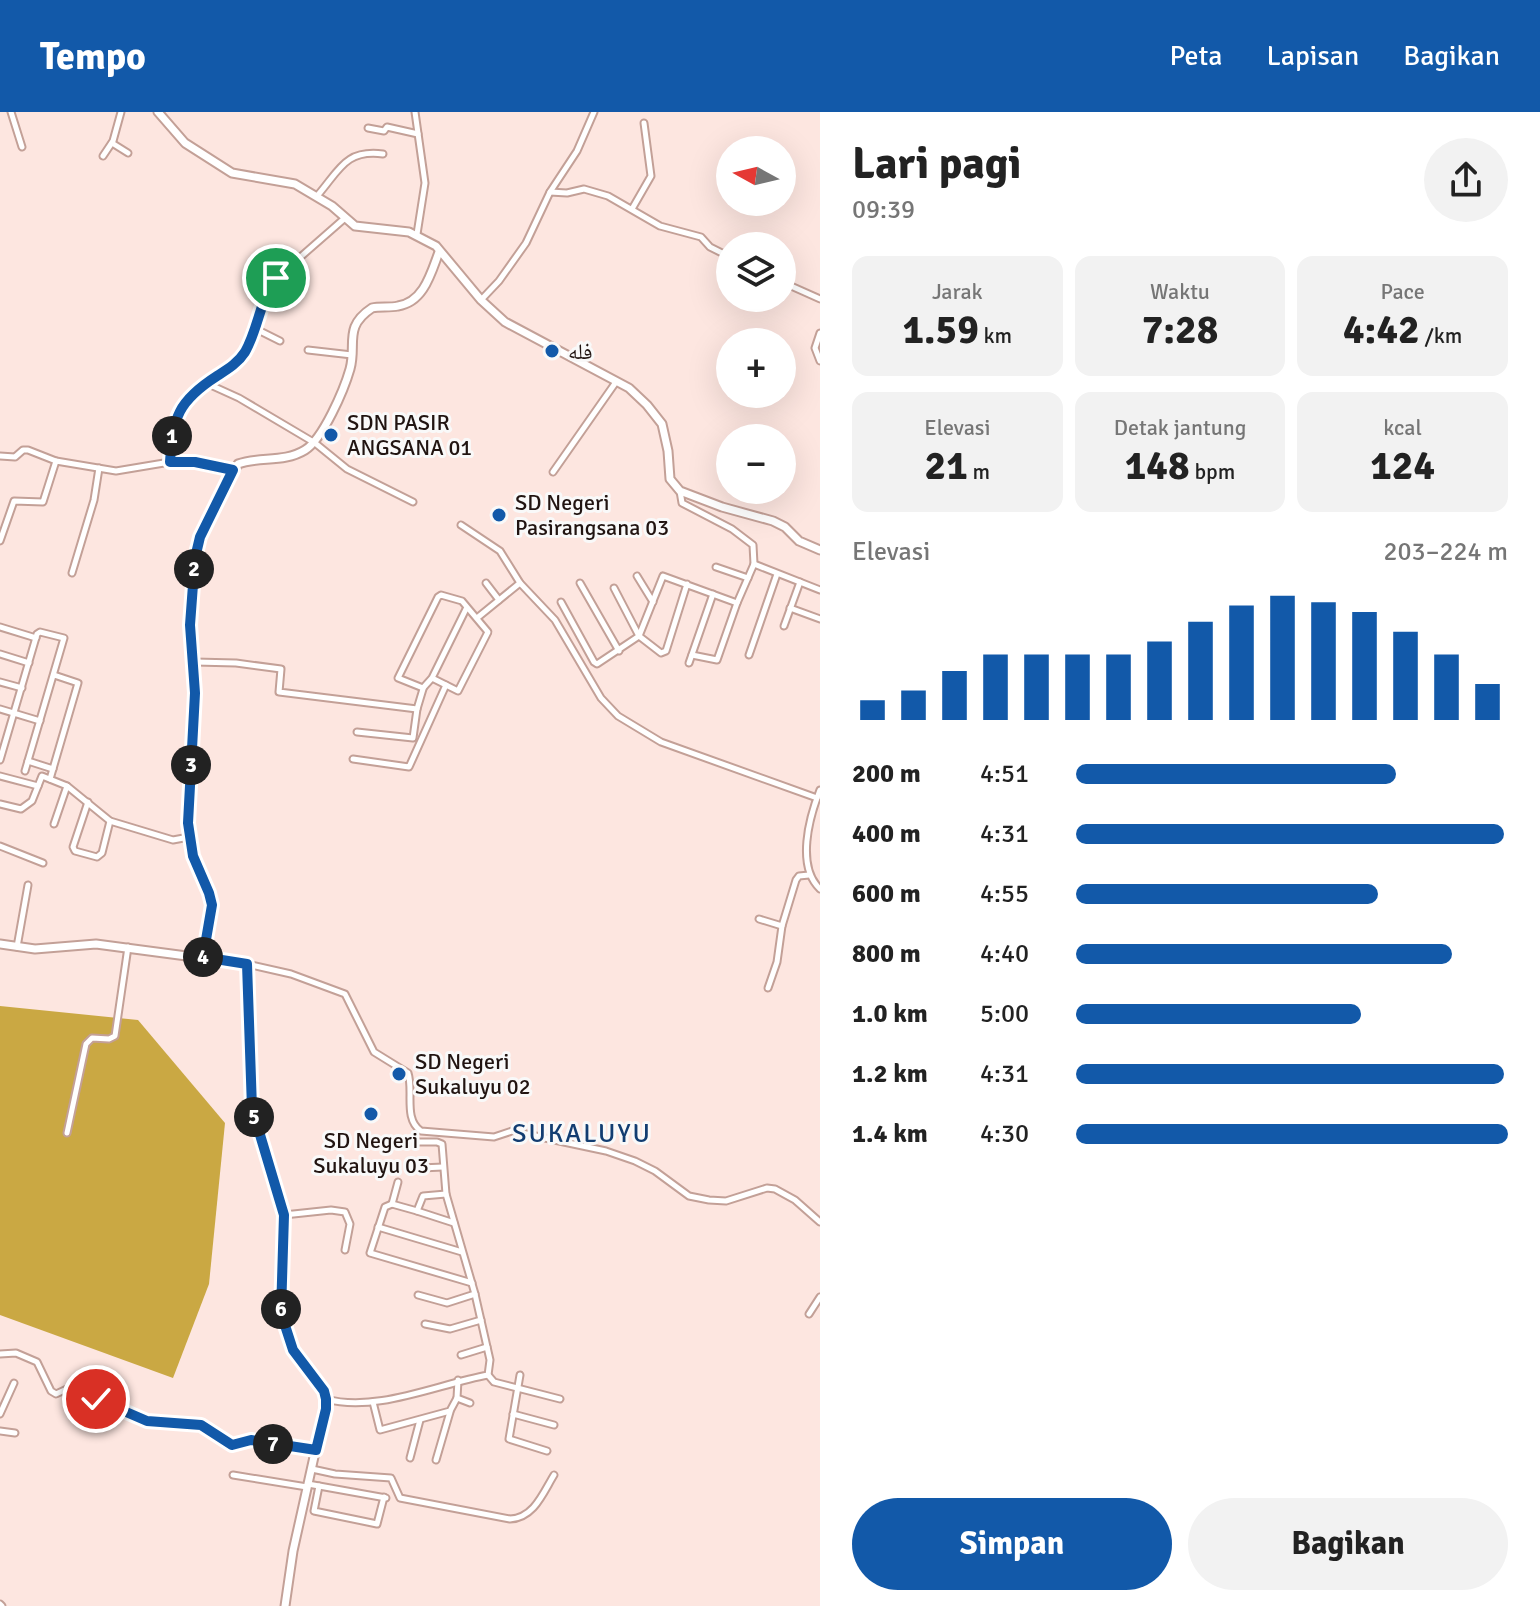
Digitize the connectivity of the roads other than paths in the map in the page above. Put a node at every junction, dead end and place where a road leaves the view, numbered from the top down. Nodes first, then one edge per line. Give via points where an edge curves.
1 (11, 112) edge
2 (121, 112) edge
3 (158, 112) edge
4 (172, 112) edge
5 (415, 112) edge
6 (594, 112) edge
7 (165, 121) junction
8 (644, 123) dead end
9 (368, 128) dead end
10 (418, 134) junction
11 (112, 143) junction
12 (22, 147) dead end
13 (128, 153) dead end
14 (383, 154) dead end
15 (103, 156) dead end
16 (550, 192) junction
17 (317, 196) junction
18 (632, 209) junction
19 (345, 217) junction
20 (417, 234) junction
21 (716, 250) edge
22 (439, 252) junction
23 (796, 288) edge
24 (820, 299) edge
25 (481, 300) junction
26 (256, 329) junction
27 (820, 333) edge
28 (280, 341) dead end
29 (308, 350) dead end
30 (352, 355) junction
31 (820, 361) edge
32 (616, 382) junction
33 (206, 383) junction
34 (315, 443) junction
35 (0, 456) edge
36 (56, 461) junction
37 (170, 462) junction
38 (99, 468) junction
39 (233, 470) junction
40 (553, 472) dead end
41 (680, 491) junction
42 (413, 502) dead end
43 (461, 525) dead end
44 (0, 541) edge
45 (820, 550) edge
46 (754, 564) junction
47 (716, 567) dead end
48 (72, 573) dead end
49 (777, 574) junction
50 (637, 576) dead end
51 (748, 578) junction
52 (800, 582) junction
53 (486, 583) dead end
54 (520, 583) junction
55 (580, 583) dead end
56 (687, 584) junction
57 (614, 588) dead end
58 (820, 590) edge
59 (713, 594) junction
60 (499, 600) junction
61 (561, 602) dead end
62 (653, 602) junction
63 (737, 603) junction
64 (467, 607) junction
65 (790, 608) junction
66 (477, 618) junction
67 (820, 619) edge
68 (784, 626) dead end
69 (0, 627) edge
70 (639, 636) junction
71 (36, 638) junction
72 (619, 651) junction
73 (0, 654) edge
74 (692, 655) junction
75 (749, 655) dead end
76 (195, 662) junction
77 (29, 663) junction
78 (689, 663) dead end
79 (54, 675) junction
80 (432, 678) junction
81 (0, 682) edge
82 (446, 685) junction
83 (22, 688) junction
84 (423, 688) junction
85 (0, 709) edge
86 (417, 709) junction
87 (14, 713) junction
88 (40, 721) junction
89 (357, 732) dead end
90 (413, 738) junction
91 (3, 739) edge
92 (416, 750) junction
93 (353, 759) dead end
94 (0, 760) edge
95 (28, 761) junction
96 (53, 769) junction
97 (25, 771) dead end
98 (0, 776) edge
99 (50, 779) junction
100 (38, 786) junction
101 (67, 786) junction
102 (820, 790) edge
103 (817, 798) junction
104 (88, 802) junction
105 (0, 804) edge
106 (110, 821) junction
107 (54, 824) dead end
108 (189, 837) junction
109 (0, 846) edge
110 (43, 863) dead end
111 (809, 875) junction
112 (28, 885) dead end
113 (820, 889) edge
114 (759, 919) dead end
115 (782, 926) junction
116 (0, 944) edge
117 (17, 947) junction
118 (128, 947) junction
119 (203, 957) junction
120 (247, 964) junction
121 (768, 988) dead end
122 (67, 1133) dead end
123 (418, 1142) dead end
124 (443, 1167) junction
125 (421, 1168) dead end
126 (398, 1182) dead end
127 (446, 1194) junction
128 (392, 1204) junction
129 (417, 1211) junction
130 (284, 1215) junction
131 (820, 1222) edge
132 (454, 1224) junction
133 (378, 1227) junction
134 (345, 1250) dead end
135 (462, 1253) junction
136 (473, 1284) junction
137 (475, 1294) junction
138 (418, 1295) dead end
139 (820, 1297) edge
140 (809, 1314) dead end
141 (481, 1320) junction
142 (425, 1324) dead end
143 (487, 1347) junction
144 (0, 1354) edge
145 (461, 1355) dead end
146 (488, 1375) junction
147 (520, 1375) dead end
148 (458, 1380) junction
149 (14, 1383) dead end
150 (518, 1388) junction
151 (457, 1398) junction
152 (326, 1399) junction
153 (560, 1399) dead end
154 (373, 1402) junction
155 (470, 1403) dead end
156 (450, 1411) junction
157 (0, 1414) edge
158 (513, 1414) junction
159 (420, 1419) junction
160 (554, 1425) dead end
161 (0, 1431) edge
162 (15, 1433) dead end
163 (316, 1450) junction
164 (547, 1451) dead end
165 (410, 1458) dead end
166 (436, 1460) dead end
167 (312, 1469) junction
168 (233, 1475) dead end
169 (554, 1475) dead end
170 (308, 1485) junction
171 (319, 1486) junction
172 (285, 1606) edge

1 - 12 street
2 - 11 street
3 - 7 street
4 - 7 street
5 - 10 street
6 - 16 street via 574,158
7 - 17 street via 193,149 232,173 295,184
8 - 18 street via 651,176
9 - 10 street
10 - 20 street via 425,183
11 - 13 street
11 - 15 street
14 - 17 street via 352,156
16 - 18 street via 584,189
16 - 25 street via 526,243
17 - 19 street
18 - 21 street via 664,228 701,237
19 - 20 street via 364,228
19 - 26 street via 273,281
20 - 22 street
22 - 25 street
22 - 30 street via 418,297 365,313 351,335
23 - 24 street
25 - 32 street via 516,329
26 - 28 street
26 - 33 street via 240,360
27 - 31 street via 815,348
29 - 30 street
30 - 34 street via 343,389
32 - 40 street
32 - 41 street via 629,388 662,424 668,474
33 - 34 street
33 - 37 street via 176,417
34 - 39 street via 289,457 243,462
34 - 42 street via 347,469
35 - 36 street via 15,457 28,450
36 - 38 street
36 - 44 street via 43,502 14,501
37 - 38 street via 121,471
37 - 39 street
38 - 48 street
39 - 76 street via 197,546 189,633
41 - 45 street via 773,521
41 - 46 street via 682,503 753,545
43 - 54 street via 496,546
46 - 49 street
46 - 51 street
47 - 51 street
49 - 52 street
49 - 75 street
50 - 62 street
51 - 63 street
52 - 58 street
52 - 65 street
53 - 60 street
54 - 60 street
54 - 103 street via 555,620 601,698 618,716 661,742
55 - 72 street
56 - 59 street
56 - 62 street via 663,576
56 - 70 street via 665,653
57 - 70 street
59 - 63 street
59 - 74 street
60 - 66 street
61 - 72 street via 594,662
62 - 70 street
63 - 74 street via 717,660
64 - 66 street
64 - 80 street
64 - 84 street via 462,601 438,597 398,676 399,681
65 - 67 street
65 - 68 street
66 - 82 street via 488,632 458,691
69 - 71 street
70 - 72 street
71 - 77 street
71 - 79 street via 40,632 65,638
73 - 77 street
74 - 78 street
76 - 86 street via 281,669 279,692
76 - 108 street
77 - 83 street
79 - 88 street
79 - 96 street via 78,683
80 - 82 street
80 - 84 street
81 - 83 street
82 - 92 street
83 - 87 street
84 - 86 street
85 - 87 street
86 - 90 street
87 - 88 street
87 - 91 street
88 - 95 street
89 - 90 street
90 - 92 street
91 - 94 street
92 - 93 street via 409,767
95 - 96 street
95 - 97 street
96 - 99 street
98 - 100 street
99 - 100 street via 42,776
99 - 101 street
100 - 105 street via 32,801 21,809
101 - 104 street
101 - 107 street
102 - 103 street
103 - 111 street via 807,842
104 - 106 street
104 - 106 street via 75,851 97,857 102,853
106 - 108 street via 173,840
108 - 119 street via 211,898
109 - 110 street
111 - 113 street
111 - 115 street via 797,878
112 - 117 street
114 - 115 street
115 - 121 street
116 - 117 street
117 - 118 street
118 - 119 street
118 - 122 street via 115,1036 92,1038 86,1044
119 - 120 street
120 - 130 street via 252,1108
120 - 131 street via 345,994 374,1052 408,1073 412,1120 421,1131 494,1137 512,1131 606,1151 655,1171 689,1196 709,1200 775,1189
123 - 124 street via 440,1142
124 - 125 street
124 - 127 street
126 - 128 street
127 - 129 street via 421,1197
127 - 132 street
128 - 129 street
128 - 133 street via 385,1207
129 - 132 street
130 - 134 street via 345,1212 350,1224
130 - 152 street via 284,1322 297,1357
132 - 135 street
133 - 135 street
133 - 136 street via 370,1253
135 - 136 street
136 - 137 street
137 - 138 street via 447,1303
137 - 141 street
139 - 140 street
141 - 142 street via 450,1329
141 - 143 street
143 - 145 street
143 - 146 street
144 - 163 street via 16,1353 37,1362 56,1394 71,1387 147,1421 201,1425 232,1445 251,1440
146 - 148 street
146 - 150 street via 494,1382
147 - 150 street
148 - 151 street
148 - 154 street
149 - 157 street
150 - 153 street
150 - 158 street
151 - 155 street
151 - 156 street
152 - 154 street
152 - 163 street
154 - 159 street via 380,1430
156 - 159 street
156 - 166 street
158 - 160 street
158 - 164 street via 509,1439
159 - 165 street
161 - 162 street
163 - 167 street
167 - 169 street via 391,1478 400,1498 510,1519 532,1510
167 - 170 street
168 - 170 street
170 - 171 street
170 - 172 street
171 - 171 street via 314,1511 377,1524 385,1497

